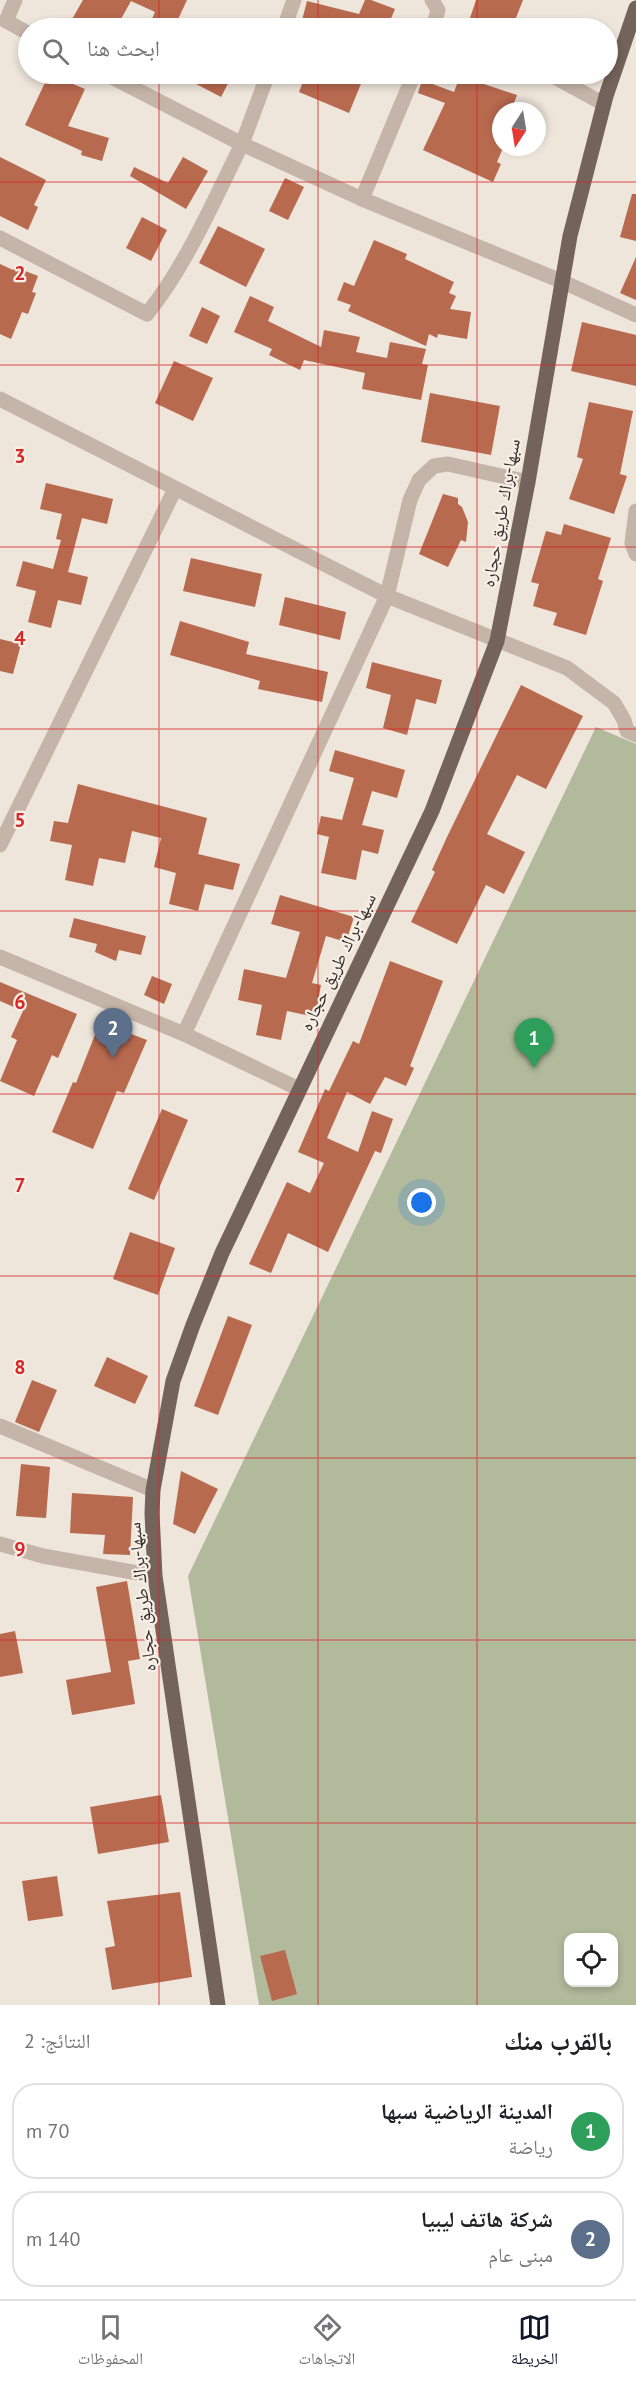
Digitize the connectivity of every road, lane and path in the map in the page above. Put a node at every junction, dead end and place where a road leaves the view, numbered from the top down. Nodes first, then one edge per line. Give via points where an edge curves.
1 (15, 0) edge
2 (294, 0) edge
3 (432, 0) edge
4 (636, 8) edge
5 (288, 18) edge
6 (438, 18) edge
7 (3, 27) edge
8 (18, 31) edge
9 (618, 62) edge
10 (125, 84) edge
11 (264, 84) edge
12 (410, 84) edge
13 (567, 84) edge
14 (611, 84) edge
15 (604, 104) junction
16 (242, 144) junction
17 (362, 199) junction
18 (0, 238) edge
19 (561, 282) junction
20 (636, 315) edge
21 (0, 399) edge
22 (528, 482) junction
23 (175, 489) junction
24 (636, 511) edge
25 (636, 554) edge
26 (387, 596) junction
27 (497, 641) junction
28 (636, 715) edge
29 (632, 733) edge
30 (0, 845) edge
31 (0, 957) edge
32 (184, 1034) junction
33 (299, 1089) junction
34 (0, 1426) edge
35 (153, 1490) junction
36 (0, 1545) edge
37 (155, 1576) junction
38 (218, 2005) edge

1 - 7 street
2 - 5 street
3 - 6 street
4 - 9 main road, سبها-براك طريق حجاره
7 - 8 street
10 - 16 street
11 - 16 street
12 - 17 street
13 - 15 street
14 - 15 main road, سبها-براك طريق حجاره
15 - 19 main road, سبها-براك طريق حجاره
16 - 17 street
16 - 18 street via 164,292 147,314
17 - 19 street
19 - 20 street
19 - 22 main road, سبها-براك طريق حجاره
21 - 23 street
22 - 26 street via 448,464 434,466 418,480 410,500
22 - 27 main road, سبها-براك طريق حجاره
23 - 26 street
23 - 30 street
24 - 25 street via 632,543
26 - 27 street
26 - 32 street
27 - 29 street via 567,668 584,679 614,703
27 - 33 main road, سبها-براك طريق حجاره via 432,812
28 - 29 street
31 - 32 street
32 - 33 street
33 - 35 main road, سبها-براك طريق حجاره via 222,1253 185,1348 173,1381
34 - 35 street
35 - 37 main road, سبها-براك طريق حجاره
36 - 37 street
37 - 38 main road, سبها-براك طريق حجاره

